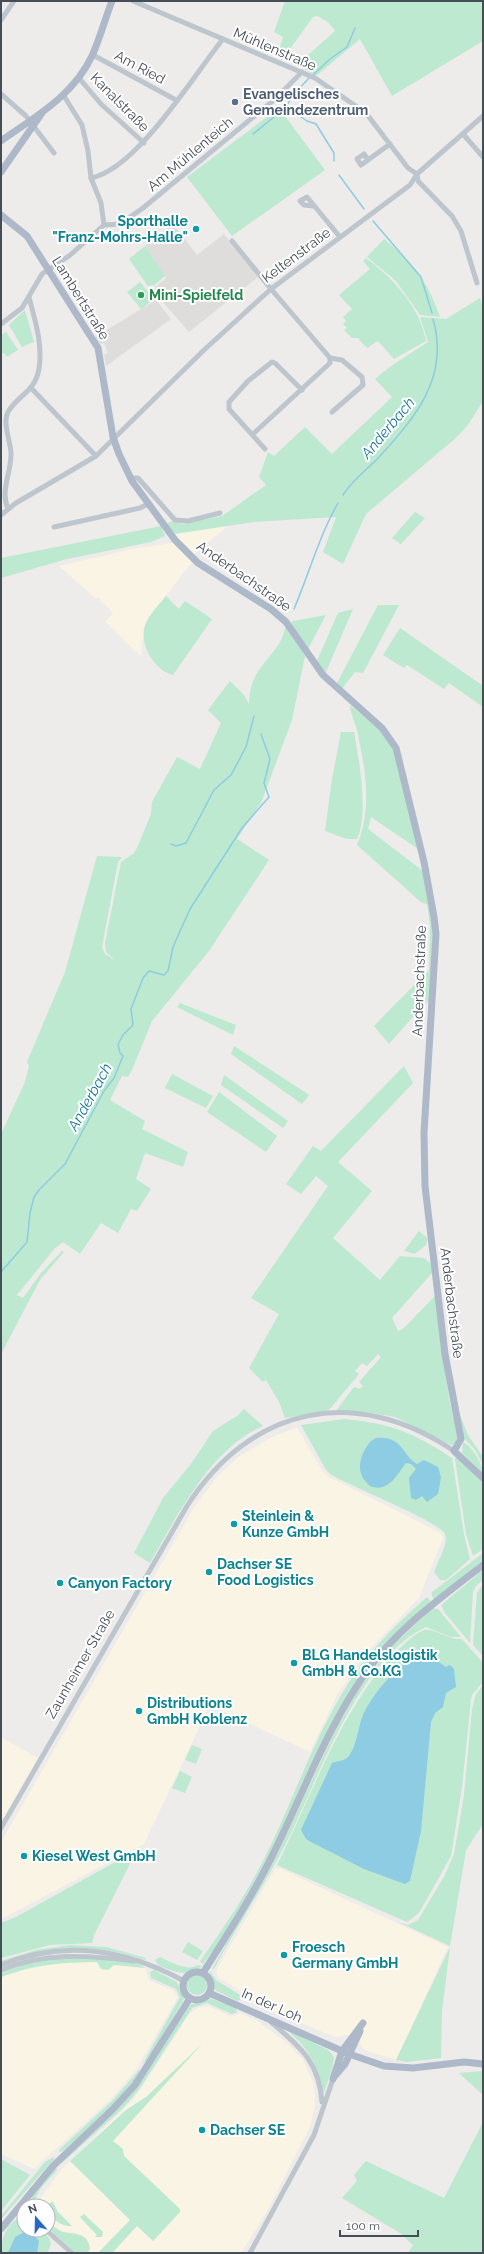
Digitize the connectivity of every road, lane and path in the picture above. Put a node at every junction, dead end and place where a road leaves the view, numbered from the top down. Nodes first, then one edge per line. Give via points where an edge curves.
1 (14, 1) edge
2 (112, 1) edge
3 (133, 1) edge
4 (1, 20) edge
5 (222, 39) junction
6 (93, 55) junction
7 (305, 73) junction
8 (79, 78) junction
9 (1, 94) edge
10 (64, 96) junction
11 (176, 100) junction
12 (483, 116) edge
13 (31, 124) junction
14 (463, 134) junction
15 (1, 141) edge
16 (144, 143) junction
17 (390, 144) junction
18 (54, 153) dead end
19 (483, 156) edge
20 (368, 160) dead end
21 (1, 172) edge
22 (417, 174) junction
23 (91, 178) junction
24 (313, 206) dead end
25 (1, 215) edge
26 (104, 225) junction
27 (340, 237) junction
28 (232, 241) dead end
29 (48, 271) junction
30 (477, 283) dead end
31 (270, 289) junction
32 (29, 297) junction
33 (1, 324) edge
34 (330, 358) junction
35 (32, 388) junction
36 (302, 390) junction
37 (332, 412) dead end
38 (4, 417) edge
39 (253, 434) junction
40 (113, 437) junction
41 (265, 448) dead end
42 (96, 456) junction
43 (130, 478) junction
44 (148, 504) junction
45 (8, 509) junction
46 (220, 513) dead end
47 (1, 515) edge
48 (54, 527) dead end
49 (175, 540) joint
50 (454, 1451) junction
51 (483, 1478) edge
52 (483, 1565) edge
53 (1, 1828) edge
54 (141, 1962) junction
55 (1, 1965) edge
56 (1, 1970) edge
57 (203, 1973) junction
58 (184, 1981) junction
59 (209, 1993) junction
60 (190, 1998) junction
61 (264, 2016) junction
62 (342, 2051) junction
63 (349, 2054) junction
64 (483, 2064) edge
65 (333, 2079) junction
66 (322, 2107) junction
67 (28, 2198) edge
68 (16, 2212) edge
69 (1, 2229) edge
70 (55, 2238) edge
71 (72, 2253) edge
72 (250, 2253) edge

1 - 4 street
2 - 6 main road
3 - 5 street, Mühlenstraße
5 - 7 street, Mühlenstraße
5 - 11 street
6 - 8 main road
6 - 11 street, Am Ried
7 - 17 street, Mühlenstraße via 358,106
7 - 26 street, Am Mühlenteich via 143,208 120,224
8 - 10 main road
8 - 16 street, Kanalstraße via 101,104
9 - 13 street
10 - 13 main road via 42,112
10 - 23 street via 82,125
11 - 16 street
12 - 14 street, Keltenstraße
13 - 15 main road
13 - 18 street
13 - 21 main road
14 - 19 street
14 - 22 street, Keltenstraße
16 - 23 street via 103,174
17 - 20 street
17 - 22 street, Mühlenstraße via 408,168
22 - 27 street, Keltenstraße via 410,185
22 - 30 street, Mühlenstraße via 418,181 452,216 461,231
23 - 26 street via 101,203
24 - 27 street
25 - 29 main road, Lambertstraße via 27,236
26 - 29 street
27 - 31 street, Keltenstraße
28 - 31 street
29 - 32 street via 42,274
29 - 40 main road, Lambertstraße via 98,348
31 - 34 street
31 - 40 street, Keltenstraße
32 - 33 street via 22,308
32 - 35 street via 41,346 38,376
34 - 36 street via 330,363
34 - 37 street via 342,360 362,377 363,381 363,384
35 - 38 street
35 - 42 street
36 - 39 street
36 - 39 street via 272,362 248,381 228,405
38 - 45 street via 11,454 1,493 3,503
39 - 41 street
40 - 42 street, Keltenstraße
40 - 43 main road, Lambertstraße
42 - 45 street, Keltenstraße
43 - 44 main road, Lambertstraße
43 - 46 street via 138,478 175,520 184,522
44 - 48 street
44 - 49 main road, Lambertstraße
45 - 47 street, Keltenstraße
49 - 50 main road, Anderbachstraße via 198,563 271,609 286,622 323,675 388,736 400,761 424,862 436,934 424,1133 425,1186 445,1354 461,1439
50 - 51 main road, Zaunheimer Straße
50 - 53 street, Zaunheimer Straße via 408,1425 381,1417 349,1413 314,1415 278,1424 252,1437 225,1458 204,1480 187,1506
52 - 57 main road via 413,1622 368,1670 332,1732 262,1877
54 - 55 street via 116,1954 77,1950 42,1953
54 - 56 street via 88,1956 61,1956 33,1960
54 - 58 street
57 - 58 main road via 192,1973
57 - 59 main road via 210,1982
58 - 60 main road via 184,1991
59 - 60 main road via 202,1998
59 - 61 main road, In der Loh
60 - 67 main road via 131,2090 53,2166
61 - 62 main road, In der Loh
61 - 66 street via 296,2044 313,2064 320,2084
62 - 63 main road, In der Loh
62 - 63 main road via 363,2023
62 - 65 main road
63 - 64 main road, In der Loh via 394,2068 464,2062
63 - 65 main road
65 - 66 street
66 - 72 street via 318,2126 309,2145
68 - 69 main road
70 - 71 street

